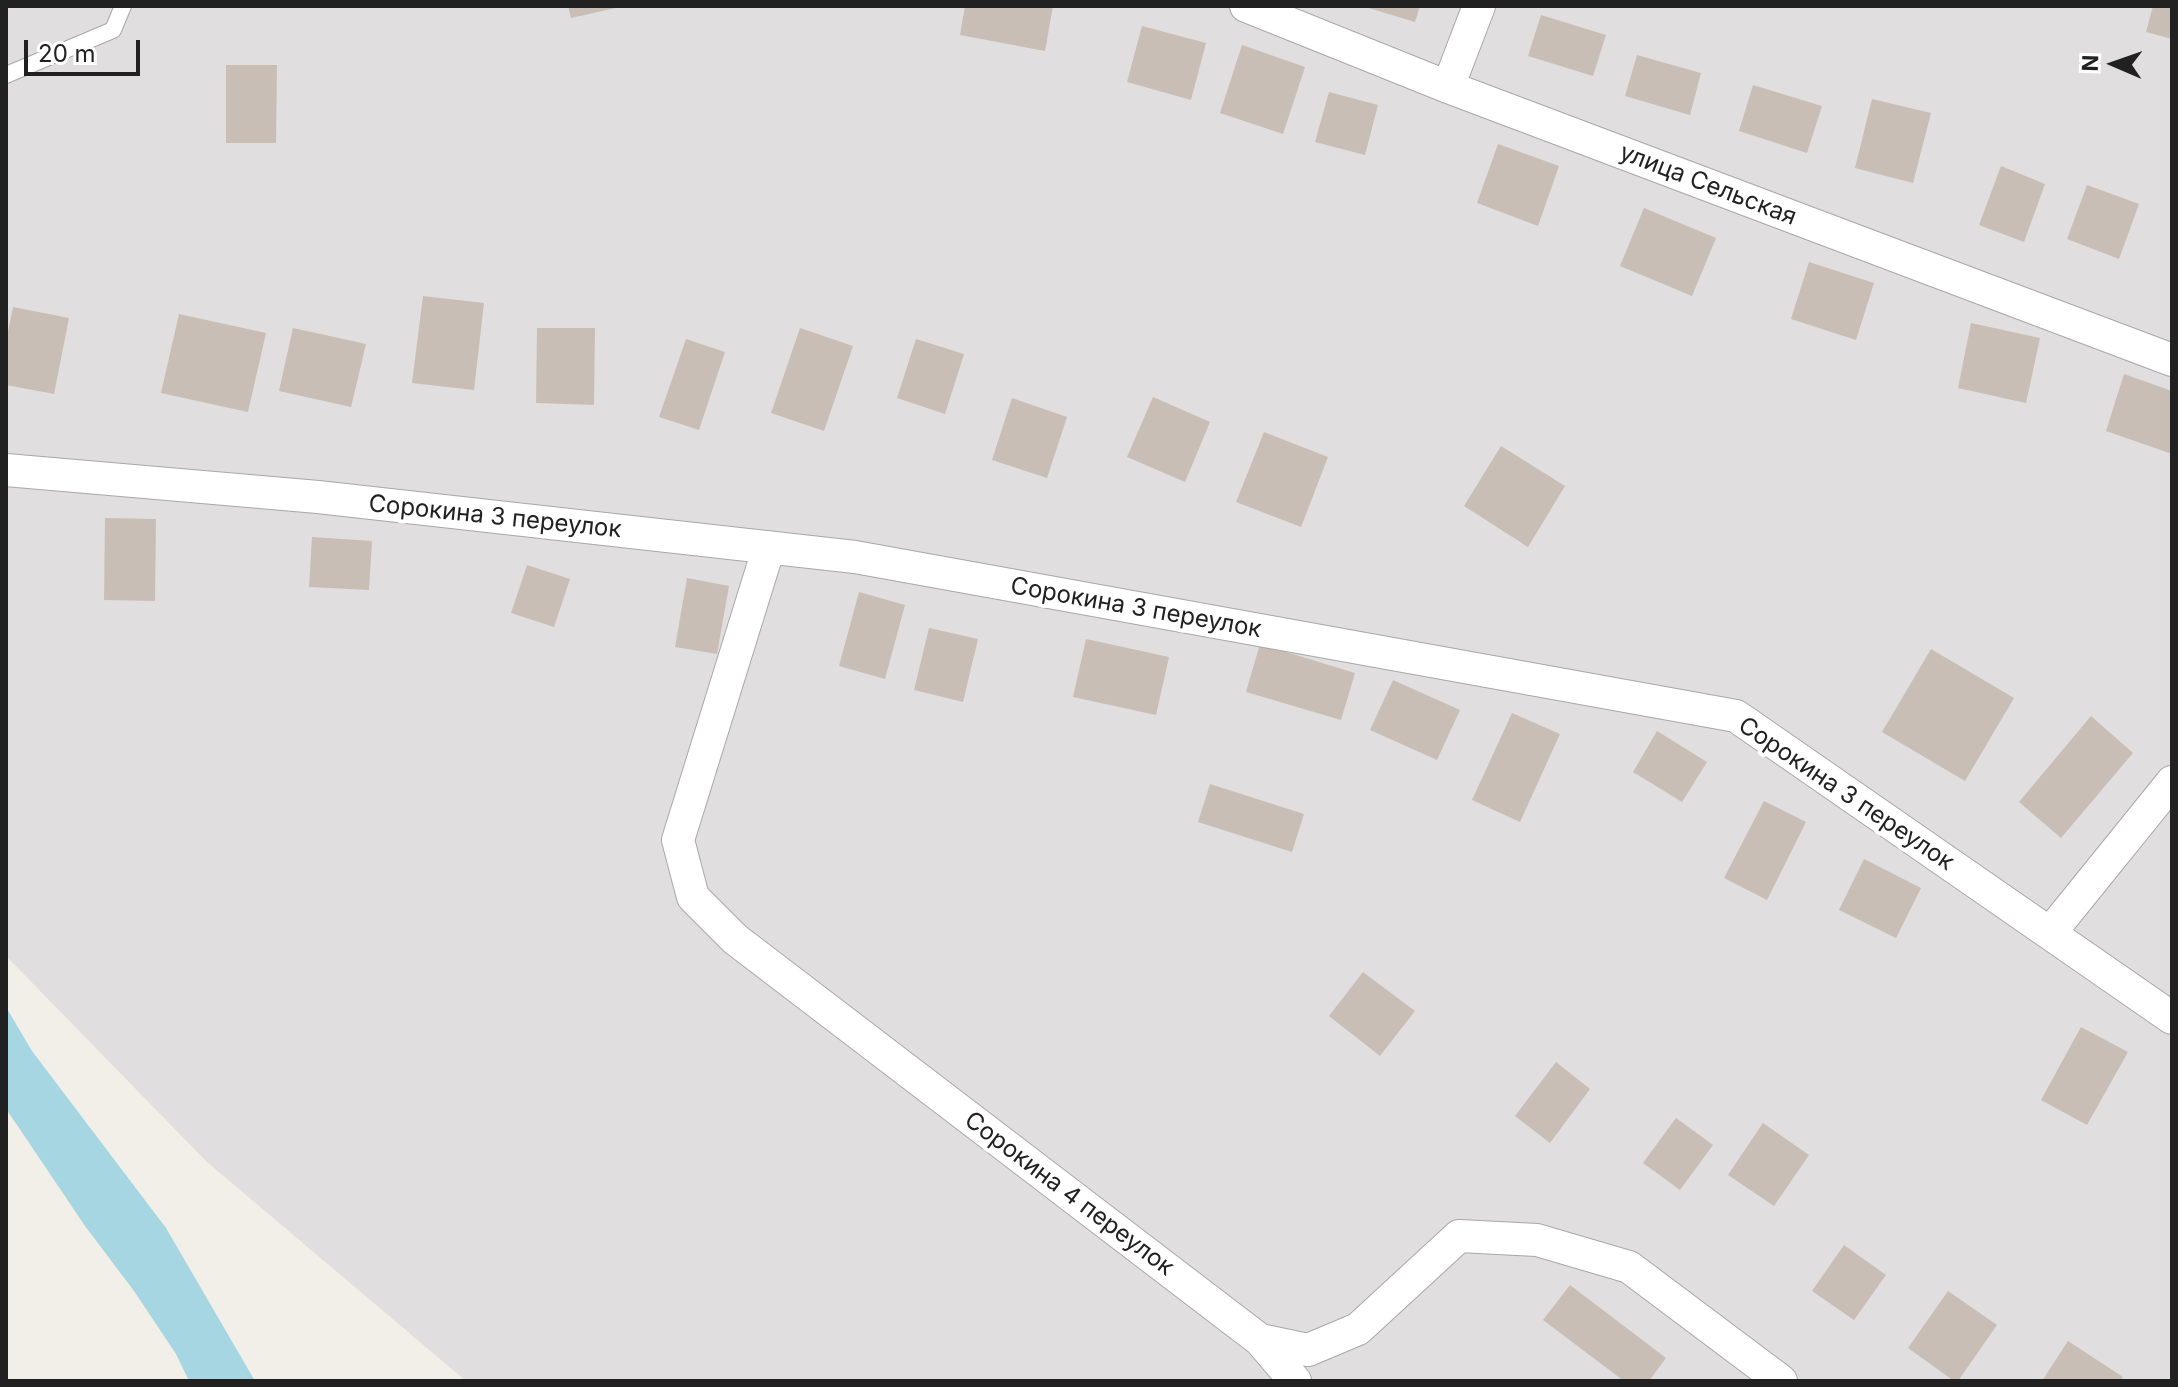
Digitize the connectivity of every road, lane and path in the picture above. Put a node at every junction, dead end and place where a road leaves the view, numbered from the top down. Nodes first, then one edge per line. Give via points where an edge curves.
1 (123, 6) edge
2 (1246, 6) edge
3 (1479, 6) edge
4 (6, 75) edge
5 (1448, 87) junction
6 (2172, 360) edge
7 (6, 470) edge
8 (769, 547) junction
9 (2172, 782) edge
10 (2050, 933) junction
11 (2172, 1018) edge
12 (1260, 1340) junction
13 (1295, 1381) edge
14 (1781, 1381) edge

1 - 4 lane via 113,30
2 - 5 street, улица Сельская
3 - 5 street
5 - 6 street, улица Сельская
7 - 8 street, Сорокина 3 переулок via 318,497
8 - 10 street, Сорокина 3 переулок via 855,557 1736,716
8 - 12 street, Сорокина 4 переулок via 678,840 693,897 735,939
9 - 10 street
10 - 11 street, Сорокина 3 переулок
12 - 13 street
12 - 14 street, Сорокина 4 переулок via 1308,1350 1358,1329 1459,1236 1537,1240 1629,1267

